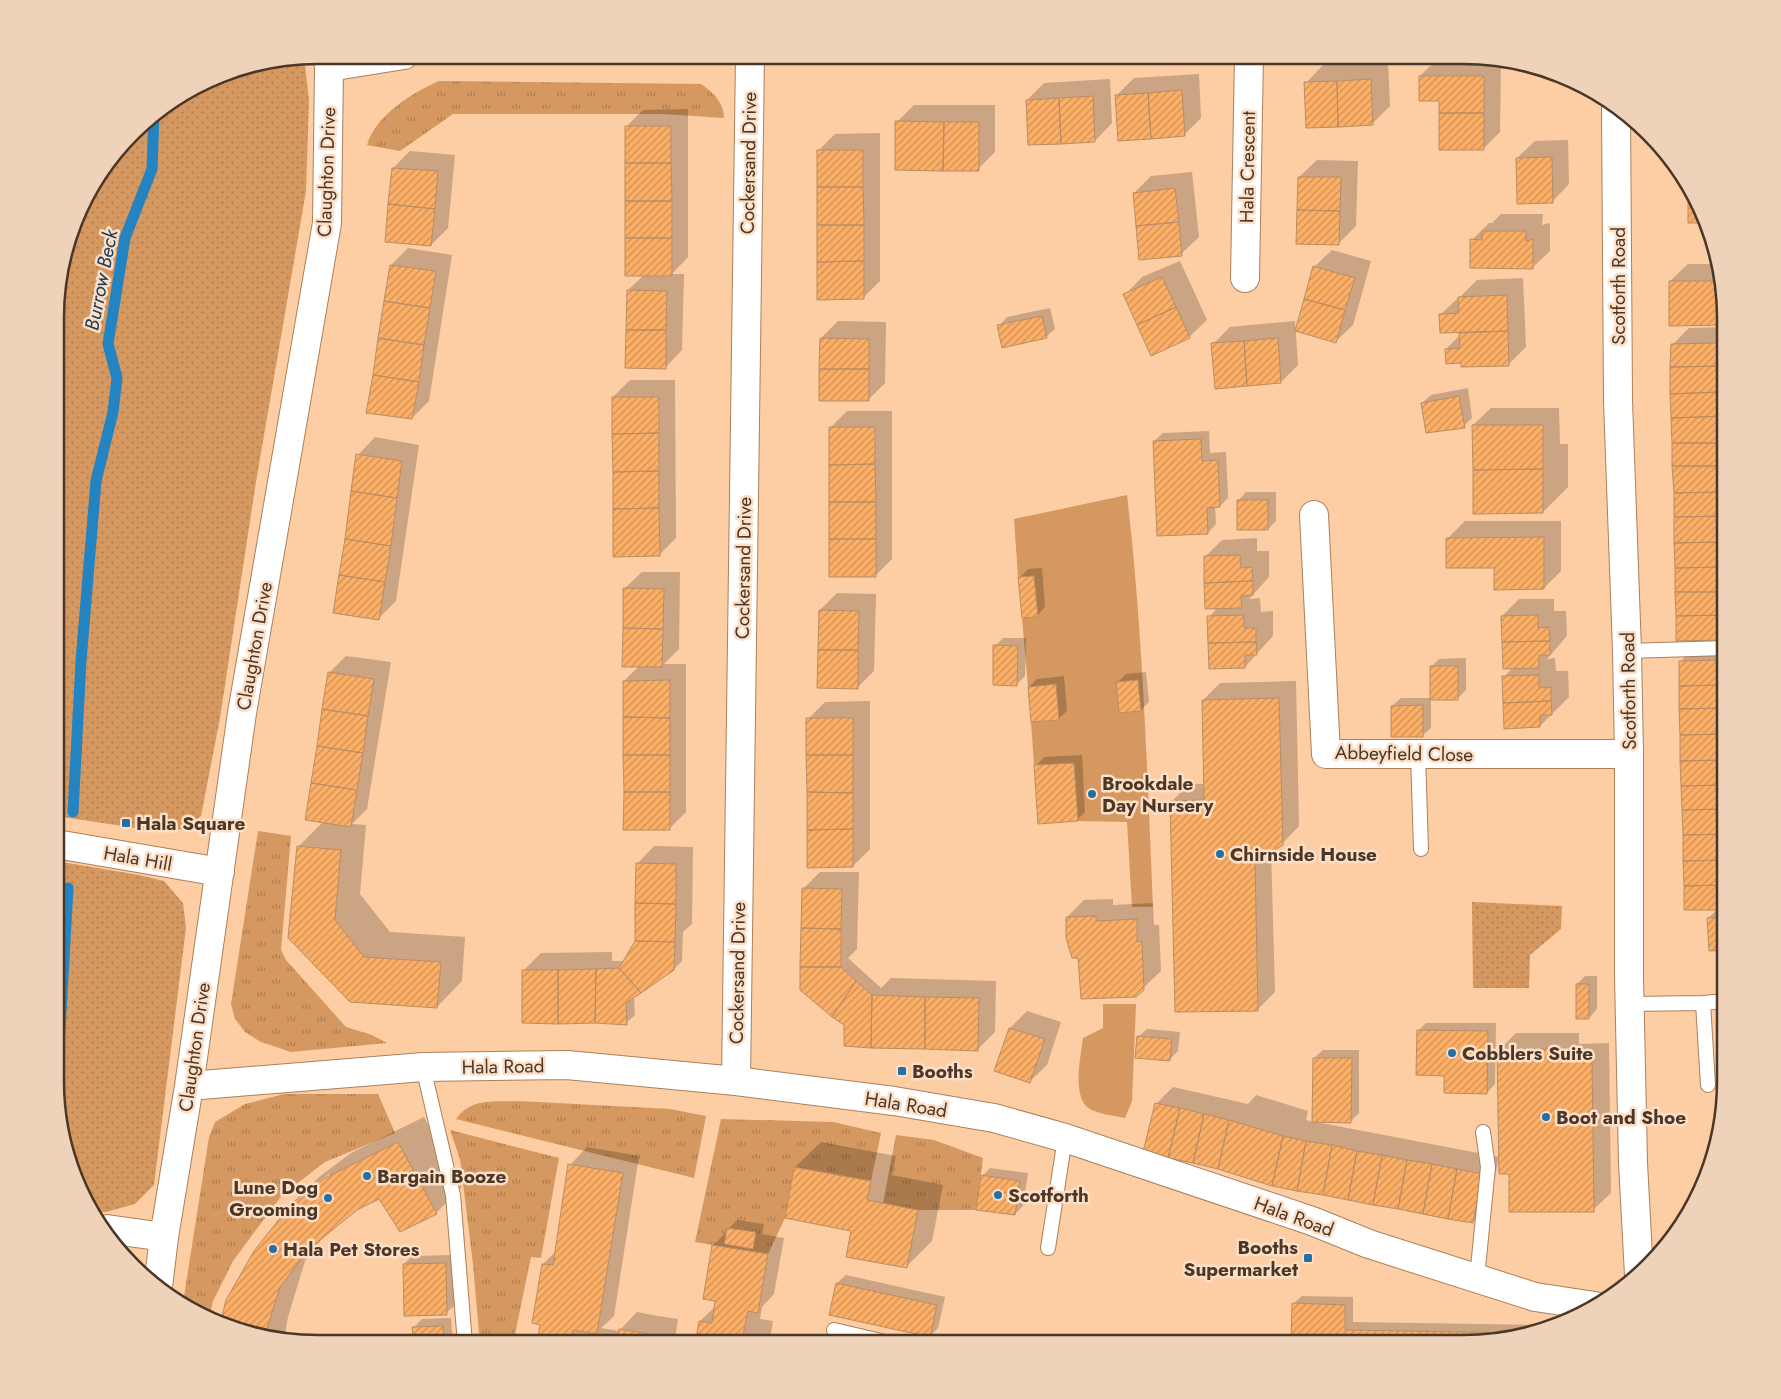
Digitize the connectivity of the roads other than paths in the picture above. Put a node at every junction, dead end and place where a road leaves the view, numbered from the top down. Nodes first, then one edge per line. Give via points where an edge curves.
1 (328, 64) edge
2 (750, 64) edge
3 (1249, 64) edge
4 (1616, 115) edge
5 (1245, 278) dead end
6 (1314, 515) dead end
7 (1717, 648) edge
8 (1627, 650) junction
9 (1418, 754) junction
10 (1629, 754) junction
11 (64, 845) edge
12 (1421, 849) dead end
13 (220, 872) junction
14 (1717, 1002) edge
15 (1703, 1003) junction
16 (1630, 1004) junction
17 (423, 1067) junction
18 (736, 1081) junction
19 (1708, 1085) dead end
20 (189, 1086) junction
21 (1483, 1132) dead end
22 (1065, 1138) junction
23 (112, 1230) edge
24 (164, 1237) junction
25 (1048, 1248) dead end
26 (1638, 1265) edge
27 (1477, 1278) junction
28 (159, 1280) edge
29 (1584, 1304) edge
30 (834, 1330) dead end
31 (464, 1335) edge
32 (855, 1335) edge

1 - 13 street, Claughton Drive via 327,223 242,713
2 - 18 street, Cockersand Drive
3 - 5 street, Hala Crescent
4 - 8 street, Scotforth Road via 1618,401
6 - 9 street, Abbeyfield Close via 1326,754
7 - 8 lane
8 - 10 street, Scotforth Road
9 - 10 street, Abbeyfield Close
9 - 12 lane
10 - 16 street, Scotforth Road
11 - 13 street, Hala Hill
13 - 20 street, Claughton Drive
14 - 15 lane
15 - 16 lane
15 - 19 lane
16 - 26 street, Scotforth Road
17 - 18 street, Hala Road via 567,1065
17 - 20 street, Hala Road
17 - 31 lane via 452,1195
18 - 22 street, Hala Road via 994,1118
20 - 24 street, Claughton Drive
21 - 27 lane via 1488,1167
22 - 25 lane
22 - 27 street, Hala Road via 1312,1221 1369,1244
23 - 24 street
24 - 28 street, Claughton Drive
27 - 29 street, Hala Road via 1535,1297
30 - 32 lane

